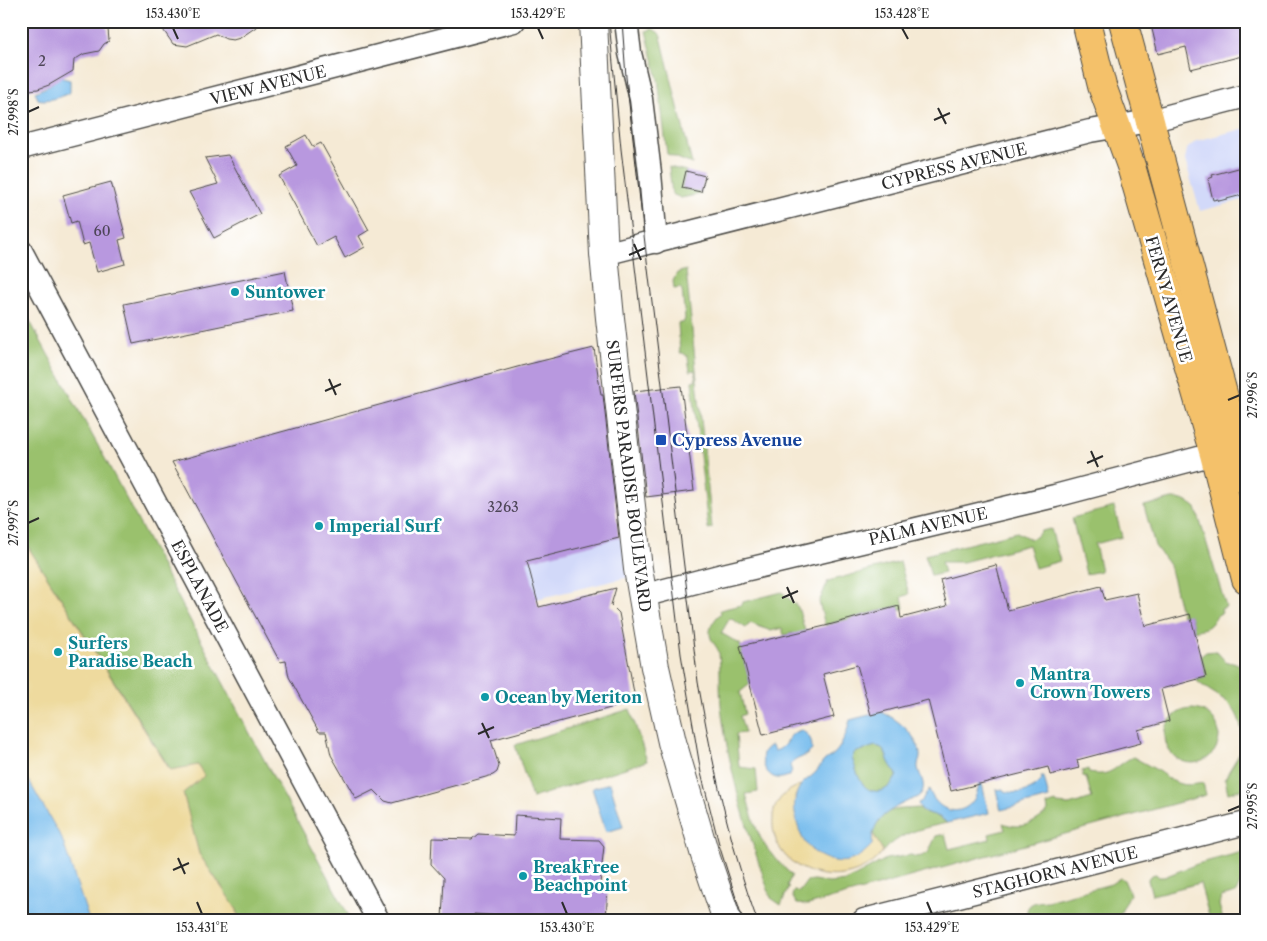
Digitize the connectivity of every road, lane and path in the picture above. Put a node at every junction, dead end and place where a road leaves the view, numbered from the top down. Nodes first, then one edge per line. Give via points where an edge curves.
1 (514, 21) edge
2 (592, 21) edge
3 (626, 21) edge
4 (1086, 21) edge
5 (1123, 21) edge
6 (1246, 96) edge
7 (1149, 121) junction
8 (1116, 127) junction
9 (21, 148) edge
10 (656, 242) junction
11 (21, 251) edge
12 (604, 254) junction
13 (1232, 450) edge
14 (1246, 479) edge
15 (1246, 578) edge
16 (642, 596) junction
17 (1246, 823) edge
18 (378, 920) edge
19 (727, 920) edge
20 (864, 920) edge

1 - 9 street, VIEW AVENUE
2 - 12 street, SURFERS PARADISE BOULEVARD
3 - 10 street via 641,99
4 - 8 highway, FERNY AVENUE
5 - 7 highway, FERNY AVENUE
6 - 7 street, CYPRESS AVENUE
7 - 8 street, CYPRESS AVENUE
7 - 13 highway, FERNY AVENUE
8 - 10 street, CYPRESS AVENUE
8 - 13 highway, FERNY AVENUE
10 - 12 street, CYPRESS AVENUE
11 - 18 street, ESPLANADE
12 - 16 street, SURFERS PARADISE BOULEVARD
13 - 14 highway, FERNY AVENUE
13 - 15 highway, FERNY AVENUE
13 - 16 street, PALM AVENUE
16 - 19 street, SURFERS PARADISE BOULEVARD via 672,742
17 - 20 street, STAGHORN AVENUE

